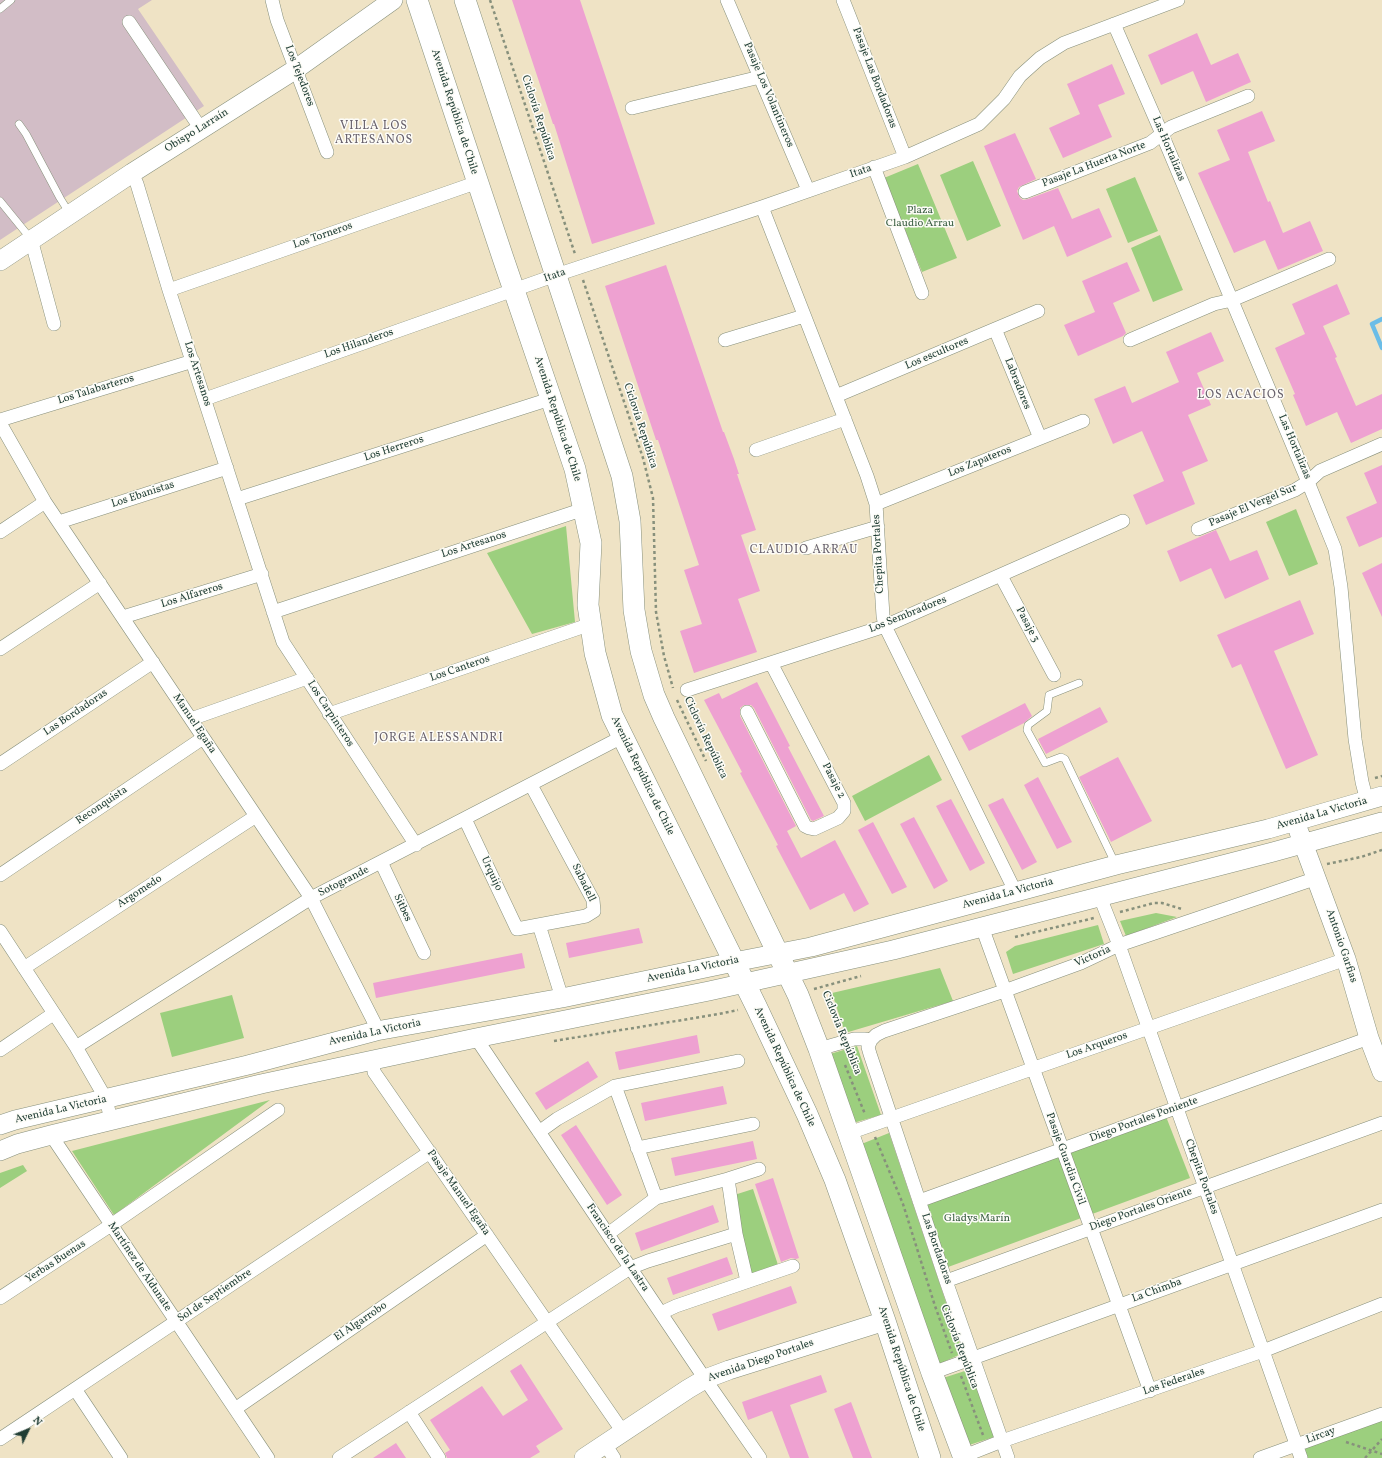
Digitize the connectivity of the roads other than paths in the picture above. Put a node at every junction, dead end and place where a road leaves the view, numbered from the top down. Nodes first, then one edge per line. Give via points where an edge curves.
1 (12, 0) edge
2 (272, 0) edge
3 (393, 0) edge
4 (417, 0) edge
5 (465, 0) edge
6 (727, 0) edge
7 (843, 0) edge
8 (1178, 0) edge
9 (0, 9) edge
10 (129, 22) dead end
11 (1114, 24) junction
12 (296, 69) junction
13 (760, 77) junction
14 (1248, 96) dead end
15 (632, 108) dead end
16 (19, 124) dead end
17 (201, 129) junction
18 (1162, 134) junction
19 (327, 152) dead end
20 (905, 157) junction
21 (874, 167) junction
22 (132, 173) junction
23 (478, 182) junction
24 (808, 190) junction
25 (1025, 192) dead end
26 (0, 201) edge
27 (762, 207) junction
28 (70, 214) junction
29 (31, 239) junction
30 (1329, 259) dead end
31 (0, 261) edge
32 (556, 275) junction
33 (169, 290) junction
34 (514, 290) junction
35 (922, 293) dead end
36 (1232, 300) junction
37 (1038, 312) dead end
38 (804, 316) junction
39 (54, 324) dead end
40 (995, 330) junction
41 (725, 340) dead end
42 (1130, 340) dead end
43 (192, 361) junction
44 (836, 396) junction
45 (205, 398) junction
46 (550, 399) junction
47 (845, 419) junction
48 (0, 420) edge
49 (1083, 421) dead end
50 (0, 423) edge
51 (1040, 438) junction
52 (1382, 444) edge
53 (756, 450) dead end
54 (227, 468) junction
55 (1308, 482) junction
56 (237, 499) junction
57 (45, 502) junction
58 (876, 504) junction
59 (584, 509) junction
60 (59, 522) junction
61 (1123, 522) dead end
62 (878, 527) junction
63 (1198, 529) dead end
64 (0, 532) edge
65 (806, 548) dead end
66 (262, 574) junction
67 (1000, 576) junction
68 (100, 583) junction
69 (273, 612) junction
70 (122, 617) junction
71 (591, 624) junction
72 (885, 626) junction
73 (0, 650) edge
74 (153, 662) junction
75 (771, 663) junction
76 (1054, 675) dead end
77 (307, 678) junction
78 (1079, 683) dead end
79 (679, 693) road end
80 (747, 712) dead end
81 (330, 714) junction
82 (191, 719) junction
83 (622, 737) junction
84 (203, 738) junction
85 (0, 764) edge
86 (531, 785) junction
87 (1375, 799) edge
88 (256, 816) junction
89 (465, 819) junction
90 (1296, 821) junction
91 (1382, 822) edge
92 (1303, 844) junction
93 (416, 845) junction
94 (381, 862) junction
95 (1116, 865) junction
96 (0, 875) edge
97 (1317, 878) junction
98 (1015, 891) junction
99 (1100, 896) junction
100 (311, 898) junction
101 (539, 925) junction
102 (982, 927) junction
103 (517, 929) joint
104 (0, 931) edge
105 (1119, 945) junction
106 (424, 953) dead end
107 (777, 953) junction
108 (1346, 959) junction
109 (734, 962) junction
110 (24, 968) junction
111 (796, 972) junction
112 (744, 983) junction
113 (1004, 991) junction
114 (562, 998) junction
115 (53, 1014) junction
116 (1148, 1028) junction
117 (376, 1031) junction
118 (476, 1038) junction
119 (1369, 1038) junction
120 (871, 1040) junction
121 (76, 1047) junction
122 (828, 1047) junction
123 (0, 1050) edge
124 (373, 1060) junction
125 (738, 1061) dead end
126 (1033, 1069) junction
127 (1382, 1072) edge
128 (616, 1086) junction
129 (106, 1099) junction
130 (1176, 1108) junction
131 (278, 1110) dead end
132 (892, 1118) junction
133 (111, 1120) junction
134 (1382, 1123) edge
135 (753, 1124) dead end
136 (0, 1125) edge
137 (539, 1132) junction
138 (849, 1133) junction
139 (51, 1134) junction
140 (637, 1148) junction
141 (1062, 1149) junction
142 (0, 1151) edge
143 (430, 1152) junction
144 (759, 1169) dead end
145 (728, 1179) junction
146 (1204, 1187) junction
147 (656, 1198) junction
148 (919, 1201) junction
149 (1382, 1210) edge
150 (111, 1225) junction
151 (1090, 1228) junction
152 (608, 1234) junction
153 (736, 1234) junction
154 (487, 1236) junction
155 (1232, 1264) junction
156 (793, 1266) dead end
157 (630, 1268) junction
158 (747, 1281) junction
159 (946, 1281) junction
160 (0, 1298) edge
161 (1382, 1304) edge
162 (1118, 1305) junction
163 (661, 1313) junction
164 (885, 1321) junction
165 (176, 1322) junction
166 (548, 1323) junction
167 (1263, 1351) junction
168 (974, 1358) junction
169 (932, 1373) junction
170 (705, 1380) junction
171 (75, 1389) junction
172 (1150, 1391) junction
173 (235, 1409) junction
174 (409, 1412) junction
175 (1382, 1414) edge
176 (623, 1432) junction
177 (0, 1439) edge
178 (1002, 1441) junction
179 (1296, 1444) junction
180 (609, 1451) edge
181 (964, 1457) edge
182 (121, 1458) edge
183 (268, 1458) edge
184 (338, 1458) edge
185 (439, 1458) edge
186 (584, 1458) edge
187 (760, 1458) edge
188 (930, 1458) edge
189 (1008, 1458) edge
190 (1260, 1458) edge
191 (1301, 1458) edge

1 - 9 lane
2 - 12 street, Los Tejedores
3 - 12 main road, Obispo Larraín
4 - 23 main road, Avenida República de Chile
5 - 32 main road
6 - 13 street, Pasaje Los Volantineros
7 - 20 street, Pasaje Las Bordadoras
8 - 11 street, Itata
10 - 17 street
11 - 18 street, Las Hortalizas
11 - 20 street, Itata via 1064,43 1040,58 1020,76 1004,99 979,124
12 - 17 main road, Obispo Larraín
12 - 19 street, Los Tejedores
13 - 15 street
13 - 24 street, Pasaje Los Volantineros
14 - 18 street, Pasaje La Huerta Norte via 1171,127
16 - 28 lane
17 - 22 main road, Obispo Larraín
18 - 25 street, Pasaje La Huerta Norte via 1150,143
18 - 36 street, Las Hortalizas
20 - 21 street, Itata
21 - 24 street, Itata
21 - 35 street
22 - 28 main road, Obispo Larraín
22 - 33 street, Los Artesanos
23 - 33 street, Los Torneros
23 - 34 main road, Avenida República de Chile
24 - 27 street, Itata
26 - 29 lane
27 - 32 street, Itata
27 - 38 street, Chepita Portales
28 - 29 main road, Obispo Larraín
29 - 31 main road, Obispo Larraín
29 - 39 street
30 - 36 street
32 - 34 street, Itata
32 - 107 main road via 622,476 630,521 634,610 646,671 664,718
33 - 43 street, Los Artesanos
34 - 45 street, Los Hilanderos
34 - 46 main road, Avenida República de Chile
36 - 42 street via 1214,304
36 - 55 street, Las Hortalizas
37 - 40 street, Los escultores
38 - 41 street
38 - 44 street, Chepita Portales
40 - 44 street, Los escultores
40 - 51 street, Labradores
43 - 45 street, Los Artesanos
43 - 48 street, Los Talabarteros
44 - 47 street, Chepita Portales
45 - 54 street, Los Artesanos
46 - 56 street, Los Herreros
46 - 59 main road, Avenida República de Chile via 575,469
47 - 53 street
47 - 58 street, Chepita Portales
49 - 51 street, Los Zapateros
50 - 57 street, Manuel Egaña
51 - 58 street, Los Zapateros
52 - 55 street, Pasaje El Vergel Sur via 1320,471
54 - 56 street, Los Artesanos
54 - 60 street, Los Ebanistas
55 - 63 street, Pasaje El Vergel Sur via 1295,490
55 - 87 street, Las Hortalizas via 1335,549 1355,739 1362,782
56 - 66 street, Los Artesanos
57 - 60 street, Manuel Egaña
57 - 64 street
58 - 62 street, Chepita Portales
59 - 69 street, Los Artesanos
59 - 71 main road, Avenida República de Chile via 591,543 588,605
60 - 68 street, Manuel Egaña
61 - 67 street, Los Sembradores
62 - 65 street
62 - 72 street, Chepita Portales
66 - 69 street, Los Carpinteros
66 - 70 street, Los Alfareros
67 - 72 street, Los Sembradores
67 - 76 street, Pasaje 3
68 - 70 street, Manuel Egaña
68 - 73 street
69 - 77 street, Los Carpinteros via 283,642
70 - 74 street, Manuel Egaña
71 - 81 street, Los Canteros
71 - 83 main road, Avenida República de Chile via 595,653 612,715
72 - 75 street, Los Sembradores
72 - 98 street, Chepita Portales
74 - 82 street, Manuel Egaña
74 - 85 street, Las Bordadoras
75 - 79 street, Los Sembradores
75 - 80 street, Pasaje 2 via 844,803 844,811 838,818 814,828 805,826
77 - 81 street, Los Carpinteros
77 - 82 street
78 - 95 lane via 1049,695 1047,711 1028,725 1027,730 1045,763 1062,757 1065,759
81 - 93 street, Los Carpinteros
82 - 84 street, Manuel Egaña
83 - 86 street, Sotogrande
83 - 109 main road, Avenida República de Chile
84 - 88 street, Manuel Egaña
84 - 96 street, Reconquista
86 - 89 street, Sotogrande
86 - 101 street, Sabadell via 593,900 594,911 586,916
87 - 90 main road, Avenida La Victoria
88 - 100 street, Manuel Egaña
88 - 110 street, Argomedo
89 - 93 street, Sotogrande
89 - 103 street, Urquijo
90 - 92 main road, Antonio Garfias
90 - 95 main road, Avenida La Victoria
91 - 92 main road, Avenida La Victoria
92 - 97 main road, Antonio Garfias
92 - 99 main road, Avenida La Victoria
93 - 94 street, Sotogrande
94 - 100 street, Sotogrande
94 - 106 street, Sitbes
95 - 98 main road, Avenida La Victoria
97 - 105 street, Victoria
97 - 108 main road, Antonio Garfias
98 - 107 main road, Avenida La Victoria via 811,947
99 - 102 main road, Avenida La Victoria
99 - 105 street, Chepita Portales
100 - 117 street, Manuel Egaña via 374,1022
100 - 121 street, Sotogrande
101 - 103 street, Sabadell
101 - 114 street
102 - 111 main road, Avenida La Victoria
102 - 113 street, Pasaje Guardia Civil
104 - 110 street
105 - 113 street, Victoria via 1081,963
105 - 116 street, Chepita Portales
107 - 109 main road, Avenida La Victoria
107 - 111 main road
108 - 116 street, Los Arqueros
108 - 119 main road, Antonio Garfias
109 - 112 main road, Avenida República de Chile
109 - 114 main road, Avenida La Victoria
110 - 115 street
111 - 112 main road, Avenida La Victoria
111 - 122 main road
112 - 118 main road, Avenida La Victoria
112 - 164 main road, Avenida República de Chile via 807,1114 835,1180
113 - 120 street, Victoria via 884,1031
113 - 126 street, Pasaje Guardia Civil
114 - 117 main road, Avenida La Victoria
115 - 121 street
115 - 123 street
116 - 126 street, Los Arqueros
116 - 130 street, Chepita Portales
117 - 129 main road, Avenida La Victoria
118 - 124 main road, Avenida La Victoria
118 - 137 street, Francisco de la Lastra
119 - 127 main road, Antonio Garfias
119 - 130 street, Diego Portales Poniente
120 - 122 street via 854,1039
120 - 132 street, Las Bordadoras via 868,1047
121 - 129 street
122 - 138 main road
124 - 133 main road, Avenida La Victoria
124 - 143 street, Pasaje Manuel Egaña via 374,1072
125 - 128 street
126 - 132 street, Los Arqueros
126 - 141 street, Pasaje Guardia Civil
128 - 137 street
128 - 140 street
129 - 133 street
129 - 136 main road, Avenida La Victoria
130 - 141 street, Diego Portales Poniente
130 - 146 street, Chepita Portales
131 - 150 street, Yerbas Buenas
132 - 138 street, Los Arqueros
132 - 148 street, Las Bordadoras
133 - 139 main road, Avenida La Victoria
134 - 146 street, Diego Portales Oriente
135 - 140 street
137 - 152 street, Francisco de la Lastra
138 - 169 main road
139 - 142 main road, Avenida La Victoria
139 - 150 street, Martínez de Aldunate
140 - 147 street
141 - 148 street, Diego Portales Poniente
141 - 151 street, Pasaje Guardia Civil
143 - 154 street, Pasaje Manuel Egaña
143 - 165 street, Sol de Septiembre
144 - 145 street
145 - 147 street
145 - 153 street
146 - 151 street, Diego Portales Oriente
146 - 155 street, Chepita Portales
147 - 152 street
148 - 159 street, Las Bordadoras
149 - 155 street, La Chimba
150 - 160 street, Yerbas Buenas
150 - 165 street, Martínez de Aldunate
151 - 159 street, Diego Portales Oriente
151 - 162 street, Pasaje Guardia Civil
152 - 157 street, Francisco de la Lastra
153 - 157 street
153 - 158 street
154 - 166 street, Pasaje Manuel Egaña
154 - 173 street, El Algarrobo
155 - 162 street, La Chimba
155 - 167 street, Chepita Portales
156 - 158 street
157 - 163 street, Francisco de la Lastra
157 - 166 street
158 - 163 street
159 - 168 street, Las Bordadoras
161 - 167 street, Los Federales
162 - 168 street, La Chimba
162 - 172 street, Pasaje Guardia Civil
163 - 170 street, Francisco de la Lastra
164 - 170 main road, Avenida Diego Portales via 729,1370
164 - 188 main road, Avenida República de Chile
165 - 171 street, Sol de Septiembre
165 - 173 street, Martínez de Aldunate
166 - 174 street
166 - 176 street, Pasaje Manuel Egaña
167 - 172 street, Los Federales
167 - 179 street, Chepita Portales
168 - 169 street, La Chimba
168 - 178 street, Las Bordadoras
169 - 181 main road
170 - 176 main road, Avenida Diego Portales
170 - 187 street, Francisco de la Lastra
171 - 177 street, Sol de Septiembre
171 - 182 street
172 - 178 street, Los Federales
173 - 183 street, Martínez de Aldunate
174 - 184 street
174 - 185 street
175 - 179 street, Lircay
176 - 180 main road, Avenida Diego Portales
178 - 181 street, Los Federales
178 - 189 street, Las Bordadoras
179 - 190 street, Lircay
179 - 191 street, Chepita Portales
180 - 186 main road, Avenida Diego Portales

